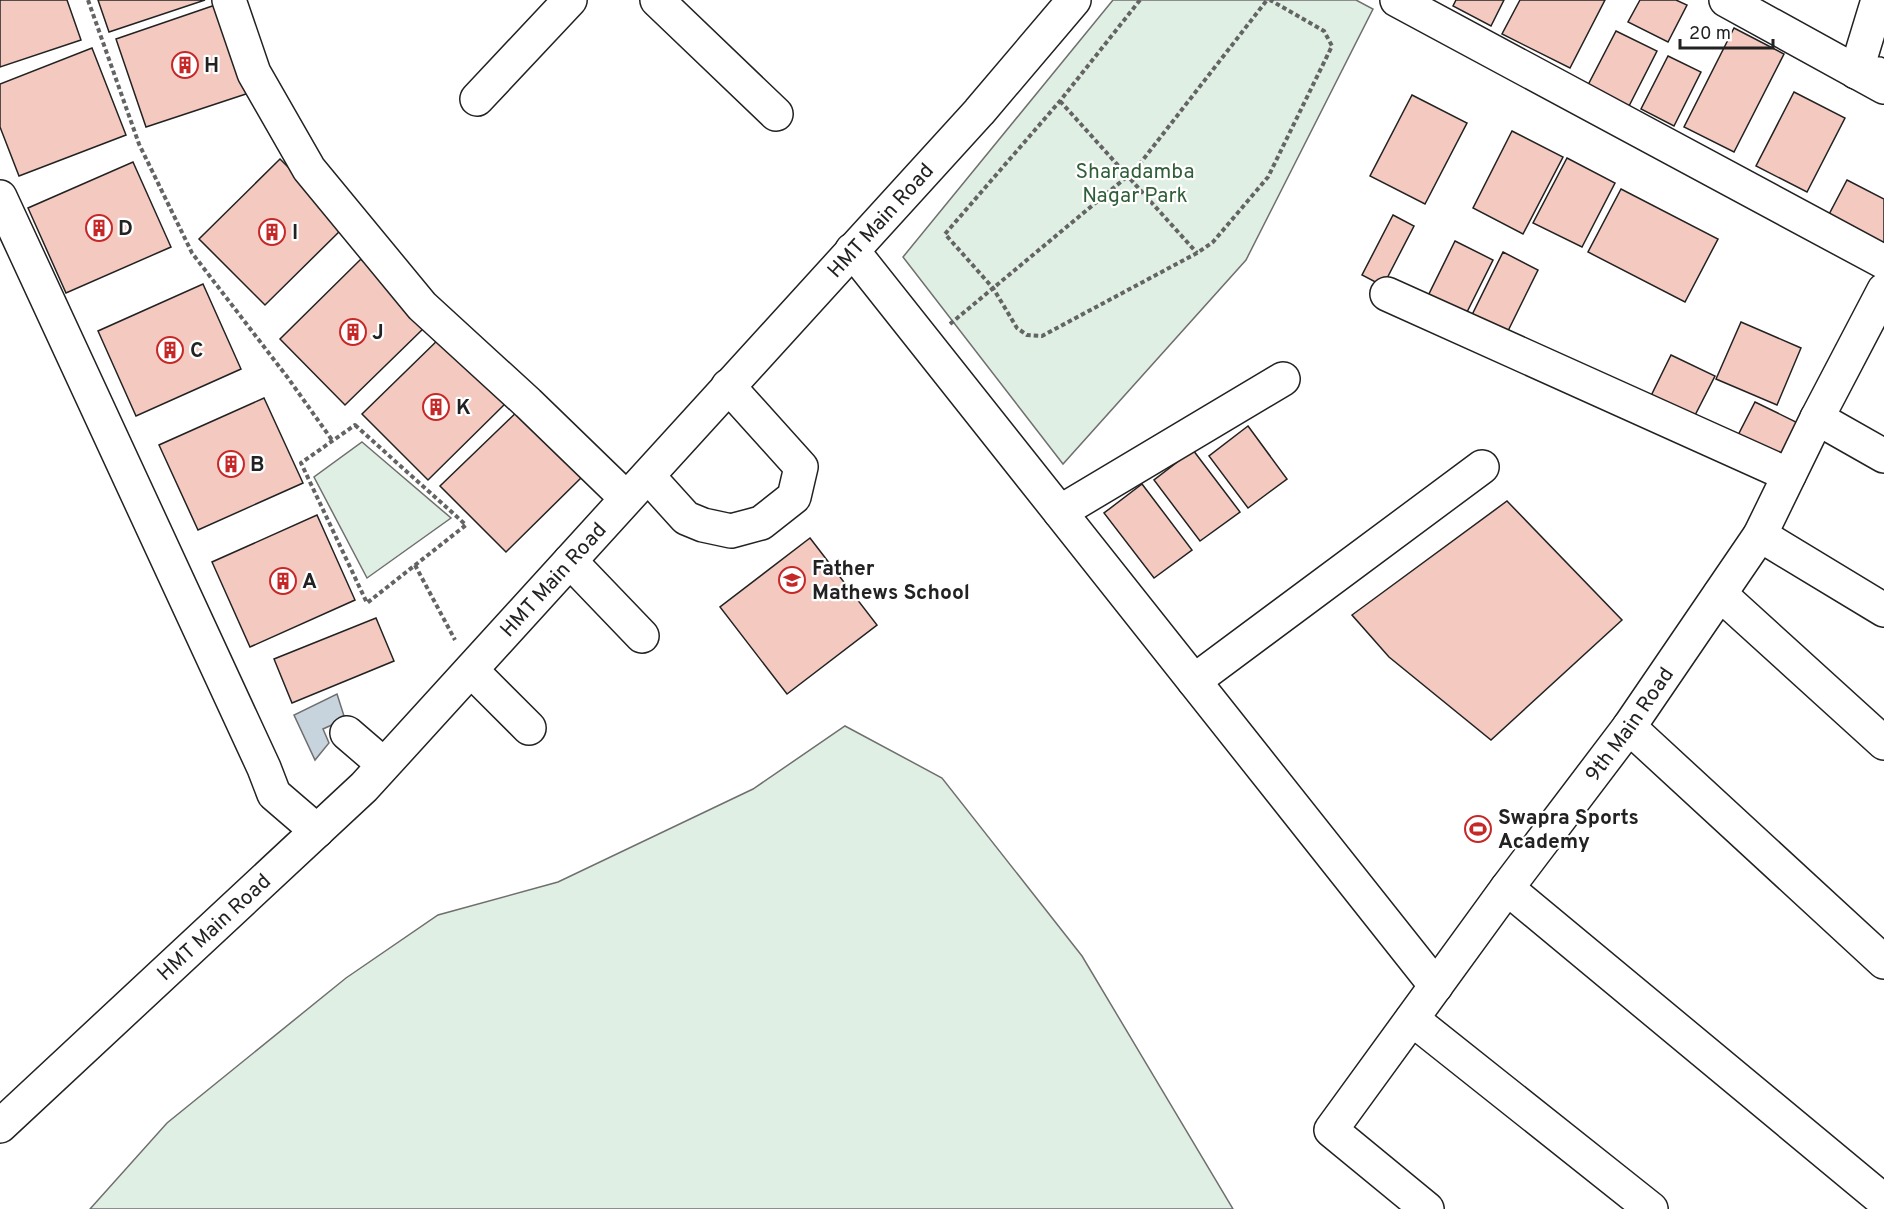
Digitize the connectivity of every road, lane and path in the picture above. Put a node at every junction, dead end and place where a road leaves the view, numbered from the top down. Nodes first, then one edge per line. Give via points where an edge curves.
1 (88, 0) edge
2 (229, 0) edge
3 (570, 0) edge
4 (657, 0) edge
5 (1074, 0) edge
6 (1140, 0) edge
7 (1268, 0) edge
8 (1397, 0) edge
9 (1726, 0) edge
10 (1878, 0) edge
11 (1870, 73) edge
12 (1884, 87) edge
13 (477, 99) dead end
14 (1060, 100) junction
15 (776, 114) dead end
16 (1128, 177) junction
17 (0, 197) edge
18 (852, 250) junction
19 (1197, 253) junction
20 (1884, 262) edge
21 (993, 288) junction
22 (1884, 290) edge
23 (1387, 294) dead end
24 (927, 343) junction
25 (1283, 379) dead end
26 (728, 387) junction
27 (1817, 418) junction
28 (332, 440) junction
29 (1884, 456) edge
30 (1482, 467) dead end
31 (1789, 475) junction
32 (637, 487) junction
33 (1060, 512) junction
34 (1760, 535) junction
35 (570, 561) junction
36 (416, 564) junction
37 (1720, 594) junction
38 (1884, 610) edge
39 (642, 636) dead end
40 (471, 670) junction
41 (1194, 681) junction
42 (1629, 727) junction
43 (529, 728) dead end
44 (346, 733) dead end
45 (1884, 743) edge
46 (383, 764) junction
47 (317, 831) junction
48 (1507, 888) junction
49 (1884, 962) edge
50 (1436, 986) junction
51 (1412, 1019) junction
52 (0, 1126) edge
53 (1884, 1201) edge
54 (1427, 1209) edge
55 (1651, 1209) edge

1 - 28 path via 139,144 192,253
2 - 32 street via 254,73 309,169 422,306
3 - 13 street
4 - 15 street
5 - 18 street, HMT Main Road via 979,112
6 - 14 path
7 - 16 path
7 - 19 path via 1324,31 1332,46 1268,177 1213,242
8 - 20 street
9 - 11 street
10 - 11 street
11 - 12 street
14 - 16 path
14 - 21 path via 945,234
16 - 19 path
16 - 21 path
17 - 47 street via 274,794
18 - 24 street
18 - 26 street, HMT Main Road
19 - 21 path via 1042,336 1027,335 1017,328
21 - 24 path
22 - 27 street, 9th Main Road
23 - 31 street
24 - 33 street
25 - 33 street
26 - 32 street, HMT Main Road
26 - 32 street via 801,467 794,497 761,522 731,531 686,518
27 - 29 street
27 - 31 street, 9th Main Road
28 - 36 path via 356,425 466,525
28 - 36 path via 302,463 367,603
30 - 41 street
31 - 34 street, 9th Main Road
32 - 35 street, HMT Main Road
33 - 41 street
34 - 37 street, 9th Main Road
34 - 38 street
35 - 39 street
35 - 40 street, HMT Main Road
36 - 40 path
37 - 42 street, 9th Main Road
37 - 45 street
40 - 43 street
40 - 46 street, HMT Main Road
41 - 50 street
42 - 48 street, 9th Main Road
42 - 49 street
44 - 46 street
46 - 47 street, HMT Main Road
47 - 52 street, HMT Main Road
48 - 50 street, 9th Main Road
48 - 53 street
50 - 51 street, 9th Main Road
51 - 54 street, 9th Main Road via 1331,1130
51 - 55 street

